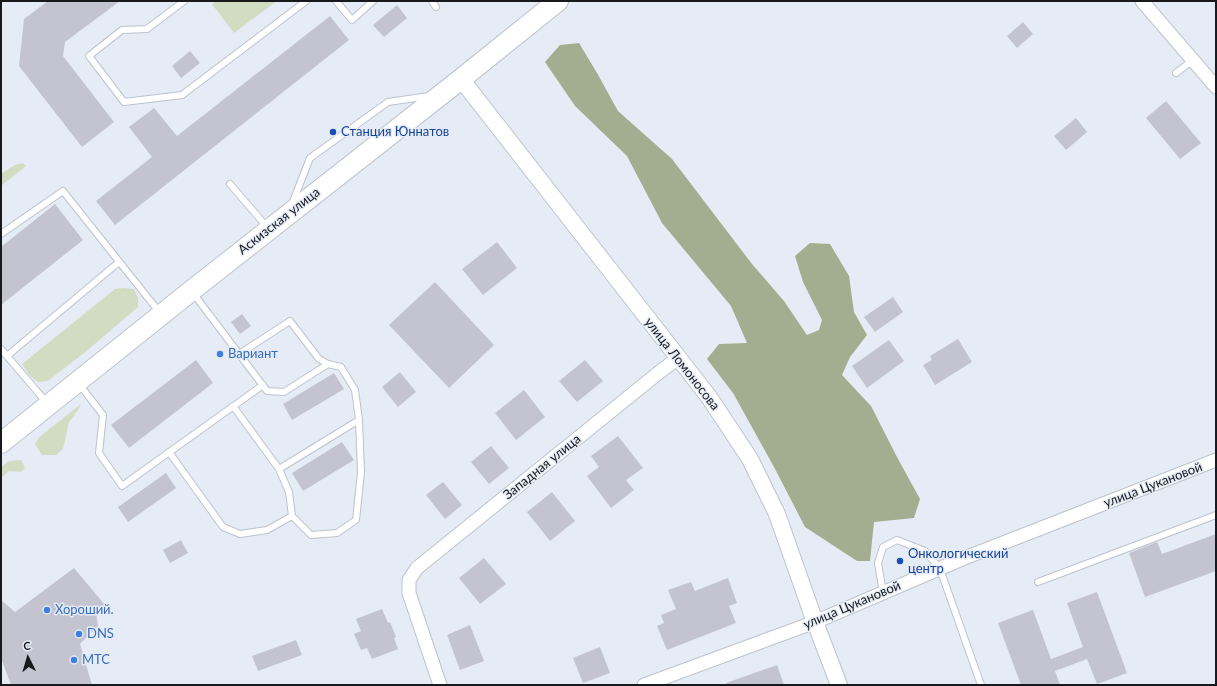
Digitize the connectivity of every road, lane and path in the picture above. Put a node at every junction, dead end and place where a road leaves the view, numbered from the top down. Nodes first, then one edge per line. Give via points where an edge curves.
1 (184, 1) edge
2 (306, 1) edge
3 (336, 1) edge
4 (373, 1) edge
5 (432, 1) edge
6 (1142, 1) edge
7 (547, 4) edge
8 (436, 7) dead end
9 (1193, 60) junction
10 (1176, 73) dead end
11 (461, 79) junction
12 (1216, 87) edge
13 (440, 95) junction
14 (230, 184) dead end
15 (288, 215) junction
16 (268, 230) junction
17 (1, 234) edge
18 (120, 262) junction
19 (191, 290) junction
20 (161, 315) junction
21 (1, 350) edge
22 (239, 354) junction
23 (7, 356) junction
24 (678, 358) junction
25 (328, 364) junction
26 (77, 382) junction
27 (263, 385) junction
28 (49, 405) junction
29 (233, 406) junction
30 (358, 420) junction
31 (3, 438) edge
32 (169, 452) junction
33 (1216, 460) edge
34 (279, 469) junction
35 (292, 516) junction
36 (1216, 516) edge
37 (940, 568) junction
38 (1038, 582) dead end
39 (883, 593) junction
40 (815, 622) junction
41 (440, 685) edge
42 (644, 685) edge
43 (839, 685) edge
44 (981, 685) edge

1 - 2 lane via 147,29 122,30 89,56 124,102 182,95
3 - 4 lane via 352,20
5 - 8 lane
6 - 9 street
7 - 11 main road, Аскизская улица
9 - 10 lane
9 - 12 street
11 - 13 main road, Аскизская улица
11 - 24 street, улица Ломоносова
13 - 15 main road, Аскизская улица
13 - 15 lane via 388,102 310,158
14 - 16 lane
15 - 16 main road, Аскизская улица
16 - 19 main road, Аскизская улица
17 - 18 lane via 63,192
18 - 20 lane
18 - 23 lane
19 - 20 main road, Аскизская улица
19 - 22 lane
20 - 26 main road, Аскизская улица
21 - 23 lane
22 - 25 lane via 290,320 319,359
22 - 27 lane
23 - 28 lane
24 - 40 street, улица Ломоносова via 709,397 750,459 777,514
24 - 41 street, Западная улица via 417,568 409,580 409,594
25 - 27 lane via 284,392 267,391
25 - 30 lane via 341,368 355,390
26 - 28 main road, Аскизская улица
26 - 32 lane via 103,415 99,453 122,486
27 - 29 lane
28 - 31 main road, Аскизская улица
29 - 32 lane
29 - 34 lane
30 - 34 lane
30 - 35 lane via 361,472 356,520 337,533 311,535
32 - 35 lane via 223,528 240,534 267,530
33 - 37 street, улица Цукановой
34 - 35 lane via 289,492
36 - 38 lane
37 - 39 street, улица Цукановой
37 - 39 lane via 925,551 897,540 883,547 878,564
37 - 44 lane
39 - 40 street, улица Цукановой
40 - 42 street, улица Цукановой
40 - 43 street, улица Ломоносова

